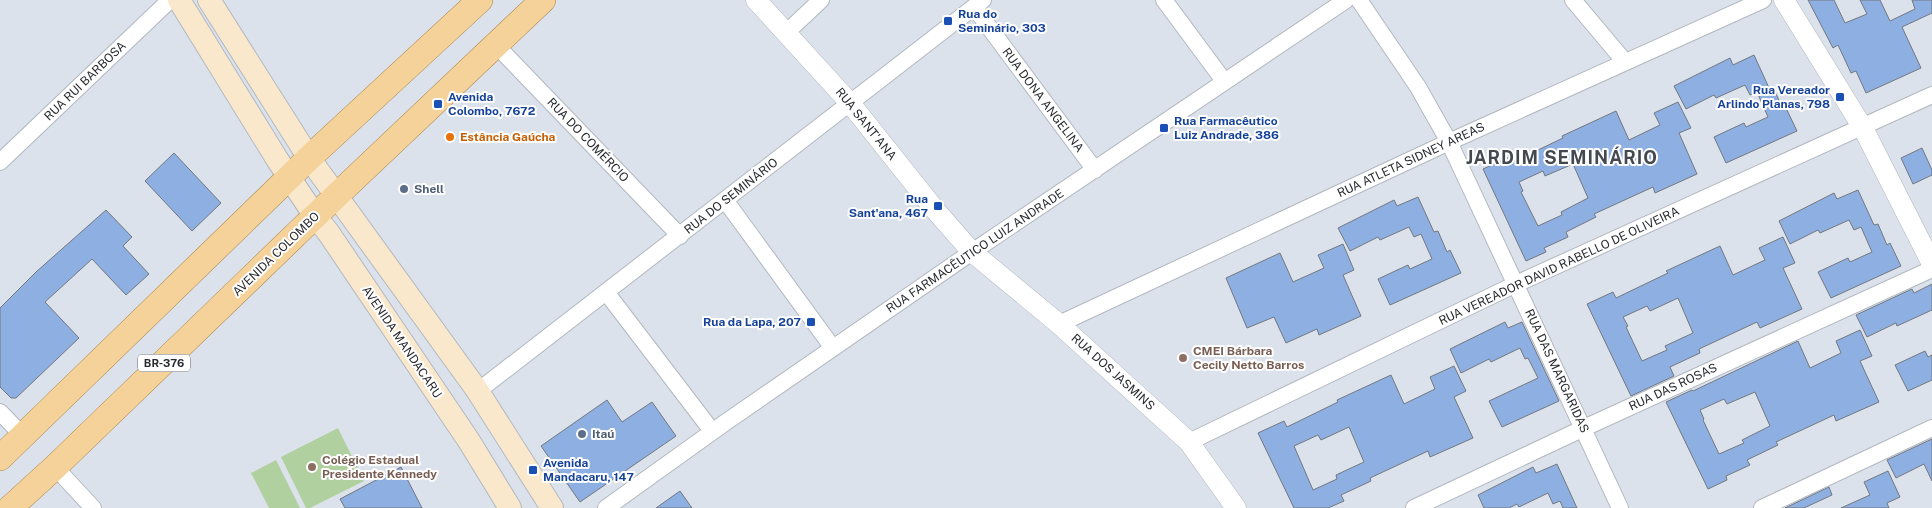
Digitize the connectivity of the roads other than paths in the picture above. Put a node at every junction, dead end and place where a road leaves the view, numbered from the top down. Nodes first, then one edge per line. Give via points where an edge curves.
1 (170, 0) edge
2 (179, 0) edge
3 (208, 0) edge
4 (480, 0) edge
5 (542, 0) edge
6 (756, 0) edge
7 (821, 0) edge
8 (1164, 0) edge
9 (1346, 0) edge
10 (1359, 0) edge
11 (1574, 0) edge
12 (1763, 0) edge
13 (1784, 0) edge
14 (978, 4) edge
15 (787, 32) junction
16 (496, 44) junction
17 (1625, 62) junction
18 (1224, 81) junction
19 (1932, 95) edge
20 (850, 103) junction
21 (1863, 128) junction
22 (1449, 142) junction
23 (309, 158) junction
24 (0, 162) edge
25 (1095, 170) junction
26 (290, 178) junction
27 (337, 196) junction
28 (725, 200) junction
29 (315, 216) junction
30 (680, 236) junction
31 (972, 252) junction
32 (1932, 264) edge
33 (1932, 269) edge
34 (1516, 284) junction
35 (606, 292) junction
36 (410, 294) junction
37 (381, 312) junction
38 (1059, 324) junction
39 (833, 348) junction
40 (478, 391) junction
41 (0, 412) edge
42 (1584, 428) junction
43 (1932, 428) edge
44 (712, 432) junction
45 (24, 437) junction
46 (1188, 442) junction
47 (0, 458) edge
48 (55, 467) junction
49 (10, 508) edge
50 (93, 508) edge
51 (510, 508) edge
52 (552, 508) edge
53 (606, 508) edge
54 (1236, 508) edge
55 (1414, 508) edge
56 (1620, 508) edge
57 (1762, 508) edge

1 - 24 street, RUA RUI BARBOSA
2 - 26 main road, AVENIDA MANDACARU
3 - 23 main road
4 - 23 main road
5 - 16 main road, AVENIDA COLOMBO / BR-376
6 - 15 street, RUA SANT'ANA
7 - 15 street
8 - 18 street
9 - 18 street, RUA FARMACÊUTICO LUIZ ANDRADE
10 - 22 street, RUA DAS MARGARIDAS via 1418,87
11 - 17 street
12 - 17 street, RUA ATLETA SIDNEY AREAS
13 - 21 street
14 - 20 street, RUA DO SEMINÁRIO
14 - 25 street, RUA DONA ANGELINA
15 - 20 street, RUA SANT'ANA
16 - 27 main road, AVENIDA COLOMBO / BR-376
16 - 30 street, RUA DO COMÉRCIO
17 - 22 street, RUA ATLETA SIDNEY AREAS
18 - 25 street, RUA FARMACÊUTICO LUIZ ANDRADE
19 - 21 street, RUA VEREADOR DAVID RABELLO DE OLIVEIRA
20 - 28 street, RUA DO SEMINÁRIO
20 - 31 street, RUA SANT'ANA
21 - 32 street
21 - 34 street, RUA VEREADOR DAVID RABELLO DE OLIVEIRA
22 - 34 street, RUA DAS MARGARIDAS
22 - 38 street, RUA ATLETA SIDNEY AREAS
23 - 26 main road
23 - 27 main road
25 - 31 street, RUA FARMACÊUTICO LUIZ ANDRADE
26 - 29 main road, AVENIDA MANDACARU
26 - 45 main road
27 - 29 main road, AVENIDA COLOMBO / BR-376
27 - 36 main road
28 - 30 street, RUA DO SEMINÁRIO
28 - 39 street
29 - 37 main road, AVENIDA MANDACARU
29 - 48 main road, AVENIDA COLOMBO / BR-376
30 - 35 street, RUA DO SEMINÁRIO
31 - 38 street, RUA DOS JASMINS
31 - 39 street, RUA FARMACÊUTICO LUIZ ANDRADE
33 - 42 street, RUA DAS ROSAS
34 - 42 street, RUA DAS MARGARIDAS
34 - 46 street, RUA VEREADOR DAVID RABELLO DE OLIVEIRA
35 - 40 street, RUA DO SEMINÁRIO
35 - 44 street
36 - 37 main road
36 - 40 main road
37 - 51 main road, AVENIDA MANDACARU via 469,441
38 - 46 street, RUA DOS JASMINS
39 - 44 street, RUA FARMACÊUTICO LUIZ ANDRADE
40 - 52 main road
41 - 45 street
42 - 55 street, RUA DAS ROSAS
42 - 56 street, RUA DAS MARGARIDAS
43 - 57 street
44 - 53 street, RUA FARMACÊUTICO LUIZ ANDRADE
45 - 47 main road
46 - 54 street, RUA DOS JASMINS
48 - 49 main road, AVENIDA COLOMBO / BR-376
48 - 50 street

